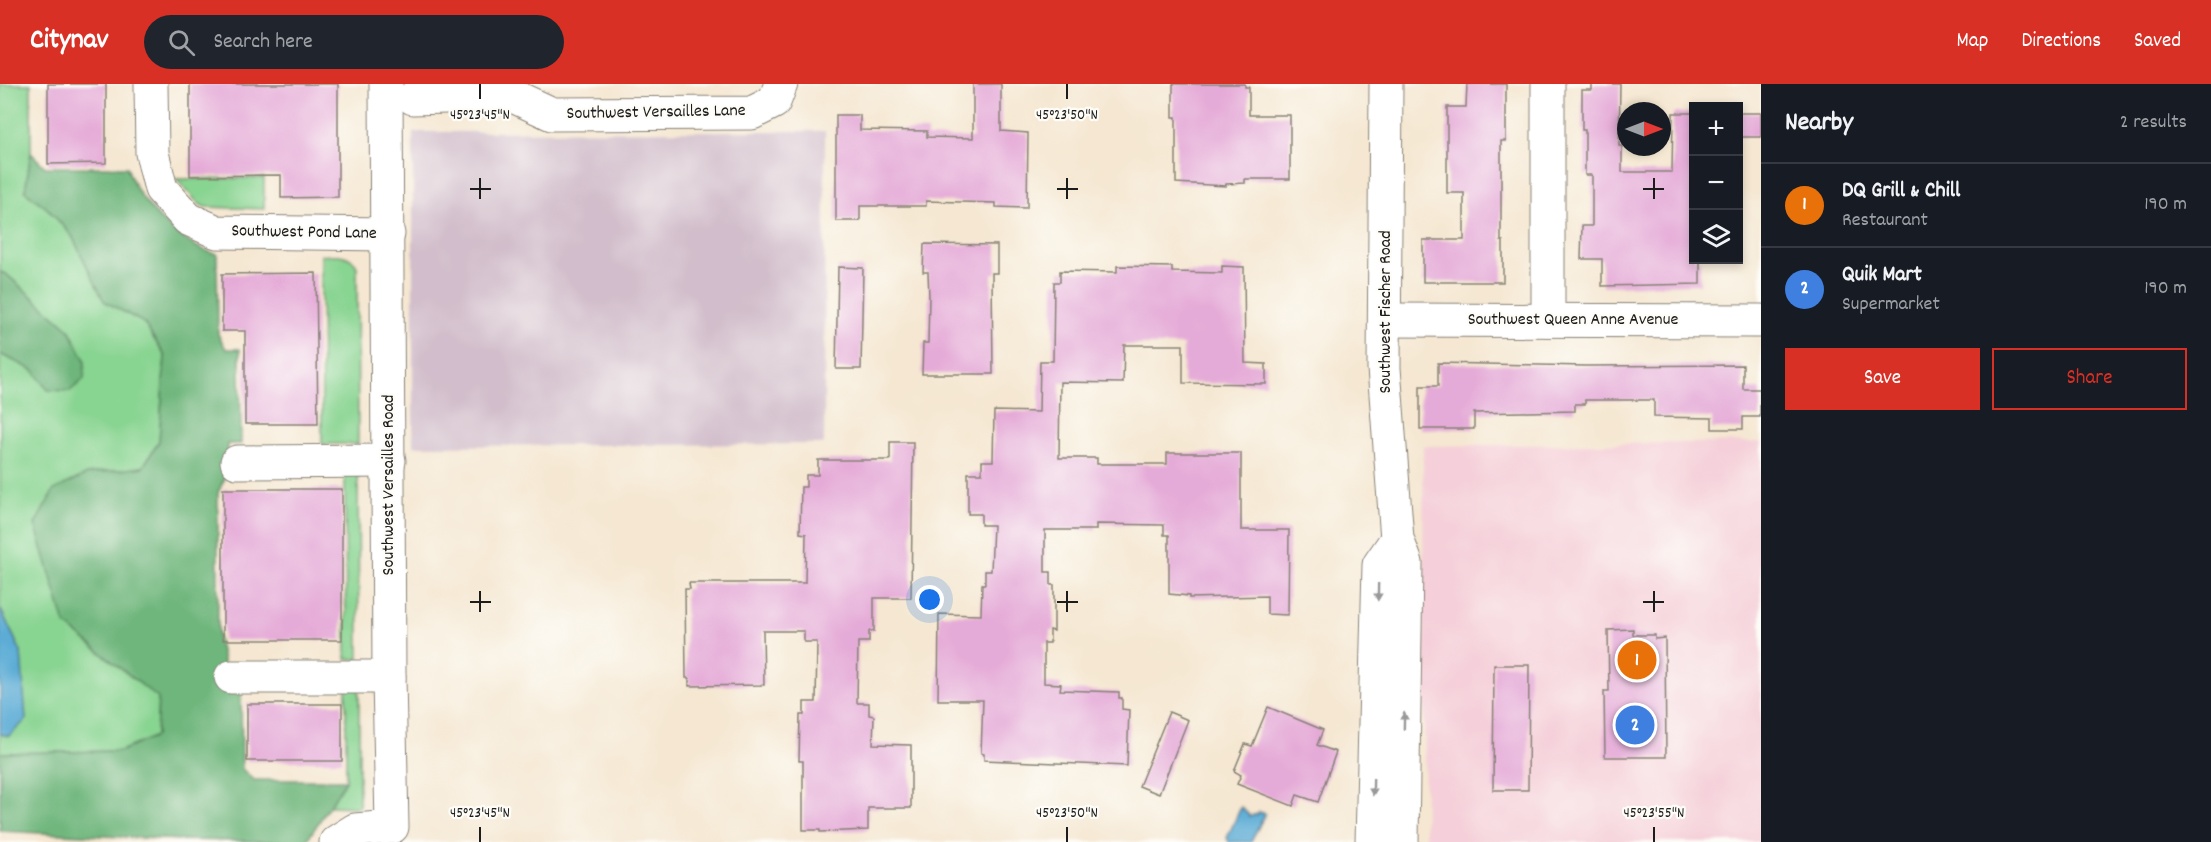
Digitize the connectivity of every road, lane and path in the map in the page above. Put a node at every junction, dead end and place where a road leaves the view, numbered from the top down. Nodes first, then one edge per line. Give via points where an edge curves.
1 (151, 84) edge
2 (781, 84) edge
3 (1386, 84) edge
4 (1548, 84) edge
5 (400, 91) edge
6 (388, 234) junction
7 (1385, 320) junction
8 (1548, 320) junction
9 (1761, 321) edge
10 (389, 460) junction
11 (237, 462) dead end
12 (1397, 539) junction
13 (231, 677) dead end
14 (389, 677) junction
15 (336, 842) edge
16 (1372, 842) edge
17 (1402, 842) edge

1 - 6 street, Southwest Pond Lane via 153,153 161,189 188,219 217,232
2 - 5 street, Southwest Versailles Lane via 774,102 752,113 552,114 511,95
3 - 7 street, Southwest Fischer Road
4 - 8 street
5 - 6 street, Southwest Versailles Road
6 - 10 street, Southwest Versailles Road
7 - 8 street, Southwest Queen Anne Avenue
7 - 12 street, Southwest Fischer Road via 1384,368
8 - 9 street, Southwest Queen Anne Avenue
10 - 11 street
10 - 14 street, Southwest Versailles Road
12 -> 16 street via 1379,565
17 -> 12 street, Southwest Fischer Road via 1406,563
13 - 14 street
14 - 15 street, Southwest Versailles Road via 392,828 355,830

